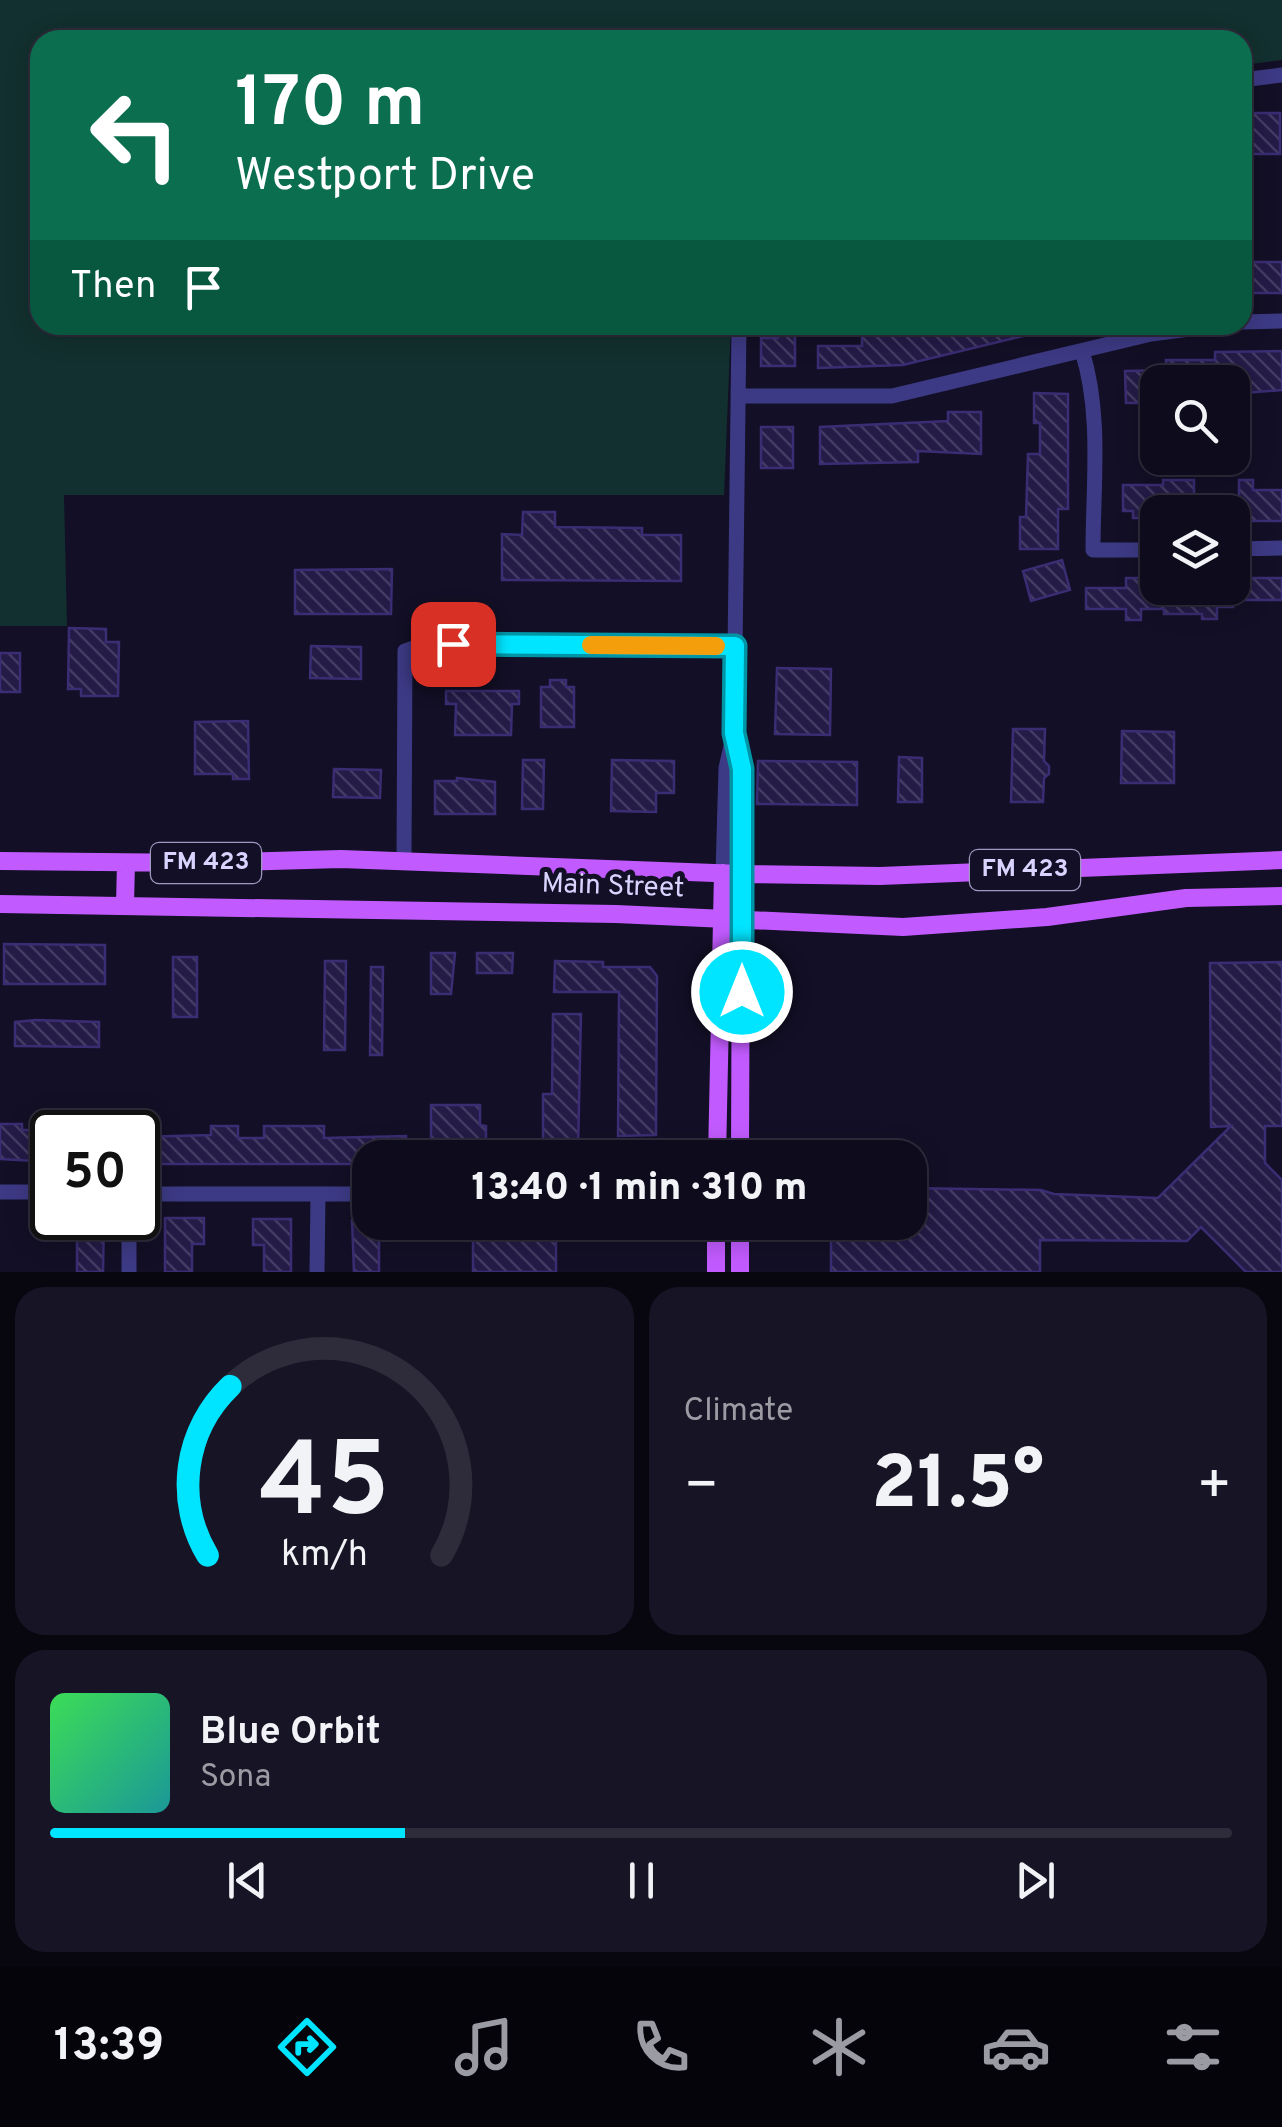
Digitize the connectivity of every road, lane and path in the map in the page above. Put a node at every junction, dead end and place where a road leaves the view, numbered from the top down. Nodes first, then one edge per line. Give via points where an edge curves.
1 (1282, 75) edge
2 (1252, 79) edge
3 (1282, 321) edge
4 (1252, 322) edge
5 (740, 335) edge
6 (1147, 335) edge
7 (1082, 351) junction
8 (739, 396) junction
9 (1282, 548) edge
10 (1250, 549) edge
11 (1140, 550) edge
12 (735, 646) junction
13 (1282, 860) edge
14 (0, 861) edge
15 (404, 861) junction
16 (126, 862) junction
17 (1181, 864) junction
18 (732, 874) junction
19 (1282, 896) edge
20 (1186, 898) junction
21 (0, 904) edge
22 (124, 904) junction
23 (722, 918) junction
24 (742, 920) junction
25 (717, 1140) edge
26 (740, 1140) edge
27 (0, 1192) edge
28 (30, 1192) edge
29 (160, 1194) edge
30 (318, 1194) junction
31 (352, 1194) edge
32 (129, 1240) edge
33 (716, 1240) edge
34 (740, 1240) edge
35 (128, 1272) edge
36 (317, 1272) edge
37 (716, 1272) edge
38 (740, 1272) edge

1 - 2 street
3 - 4 street
5 - 8 street
6 - 7 street
7 - 8 street via 892,396
7 - 11 street via 1094,406 1093,550
8 - 12 street
9 - 10 street
12 - 15 street via 424,644 405,651
12 - 18 street via 734,733 742,769
13 - 17 main road, Main Street / FM 423
14 - 16 main road, Main Street / FM 423
15 - 16 main road, Main Street / FM 423
15 - 18 main road, Main Street / FM 423
16 - 22 main road
17 - 18 main road, Main Street / FM 423
17 - 20 main road
18 - 23 main road
18 - 24 main road
19 - 20 main road, Main Street / FM 423
20 - 24 main road, Main Street / FM 423 via 903,927
21 - 22 main road, Main Street / FM 423
22 - 23 main road, Main Street / FM 423
23 - 24 main road, Main Street / FM 423
23 - 25 main road
24 - 26 main road
27 - 28 street
29 - 30 street
30 - 31 street
30 - 36 street
32 - 35 street
33 - 37 main road
34 - 38 main road

